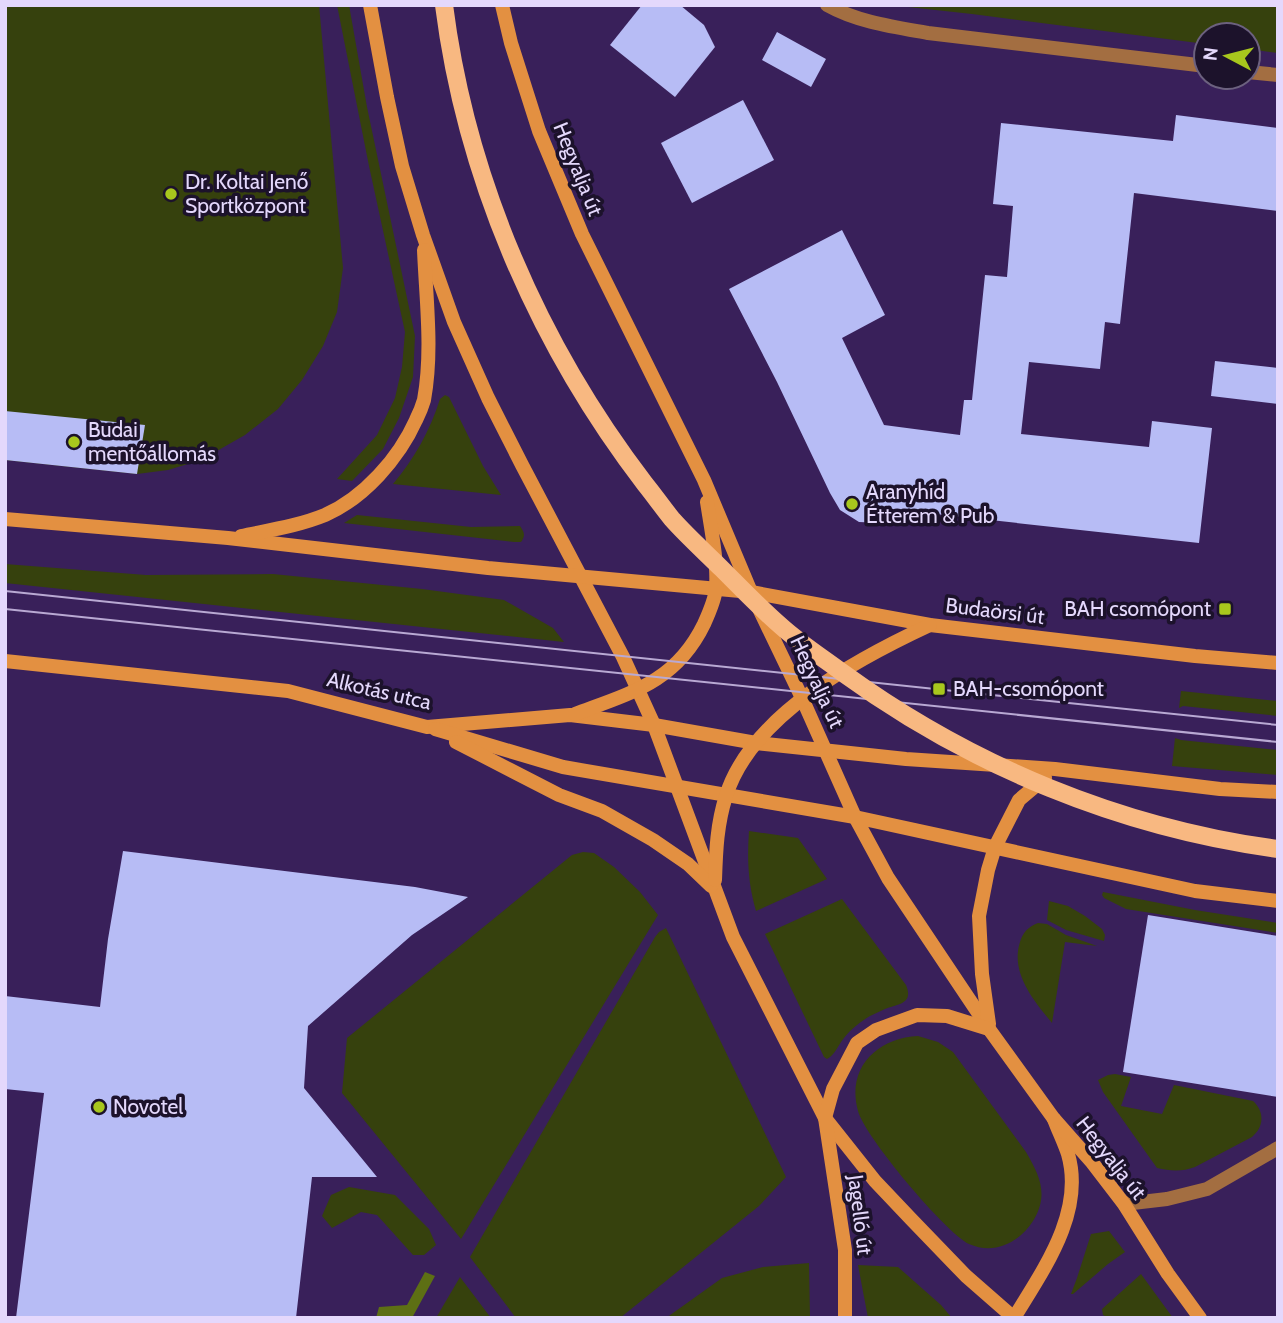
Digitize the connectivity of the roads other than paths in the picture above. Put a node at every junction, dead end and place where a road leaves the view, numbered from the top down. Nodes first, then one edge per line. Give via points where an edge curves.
1 (370, 5) edge
2 (443, 5) edge
3 (502, 5) edge
4 (827, 5) edge
5 (1192, 64) edge
6 (423, 234) junction
7 (704, 480) junction
8 (5, 519) edge
9 (228, 538) junction
10 (581, 577) junction
11 (716, 589) junction
12 (751, 592) junction
13 (930, 625) junction
14 (5, 661) edge
15 (1278, 663) edge
16 (639, 690) junction
17 (802, 698) junction
18 (570, 715) junction
19 (654, 725) junction
20 (427, 727) junction
21 (756, 743) junction
22 (826, 750) junction
23 (1055, 769) junction
24 (678, 787) junction
25 (1278, 792) edge
26 (726, 794) junction
27 (855, 817) junction
28 (995, 847) junction
29 (1278, 849) edge
30 (714, 890) junction
31 (1278, 901) edge
32 (989, 1029) junction
33 (825, 1118) junction
34 (1054, 1119) junction
35 (1278, 1148) edge
36 (1124, 1204) junction
37 (845, 1318) edge
38 (1014, 1318) edge
39 (1200, 1318) edge

1 - 6 main road via 397,143
2 - 29 main road, bridge via 466,121 518,271 588,404 673,520 784,629 867,690 956,745 1048,788 1141,821
3 - 7 main road, Hegyalja út via 539,131 577,223
4 - 5 street via 888,26 928,33
6 - 9 main road via 429,348 424,402 408,438 357,495 327,514 294,526
6 - 10 main road via 454,322 488,398
7 - 11 main road
7 - 12 main road, Hegyalja út
8 - 9 main road
9 - 10 main road
10 - 11 main road
10 - 16 main road
11 - 12 main road
11 - 16 main road via 695,642 679,662
12 - 13 main road, Budaörsi út
12 - 17 main road, Hegyalja út
13 - 15 main road, Budaörsi út
13 - 17 main road via 853,664
14 - 20 main road, Alkotás utca via 288,691
16 - 18 main road
16 - 19 main road
17 - 21 main road
17 - 22 main road, Hegyalja út
18 - 19 main road, Alkotás utca
18 - 20 main road, Alkotás utca
19 - 21 main road, Alkotás utca
19 - 24 main road
20 - 24 main road via 563,766
20 - 30 main road via 559,795 602,811 688,864
21 - 22 main road, Alkotás utca
21 - 26 main road
22 - 23 main road
22 - 27 main road, Hegyalja út
23 - 25 main road
23 - 28 main road via 1019,800
24 - 26 main road
24 - 30 main road
26 - 27 main road
26 - 30 main road via 716,837
27 - 28 main road
27 - 32 main road, Hegyalja út via 888,878
28 - 31 main road via 1195,891
28 - 32 main road via 979,916
30 - 33 main road
32 - 33 main road via 947,1016 917,1016 876,1030 858,1043 833,1089
32 - 34 main road, Hegyalja út
33 - 37 main road, Jagelló út via 845,1250
33 - 38 main road via 875,1181 966,1276
34 - 36 main road, Hegyalja út
34 - 38 main road via 1068,1155 1071,1182 1065,1224 1055,1250
35 - 36 street via 1208,1189
36 - 39 main road, Hegyalja út

